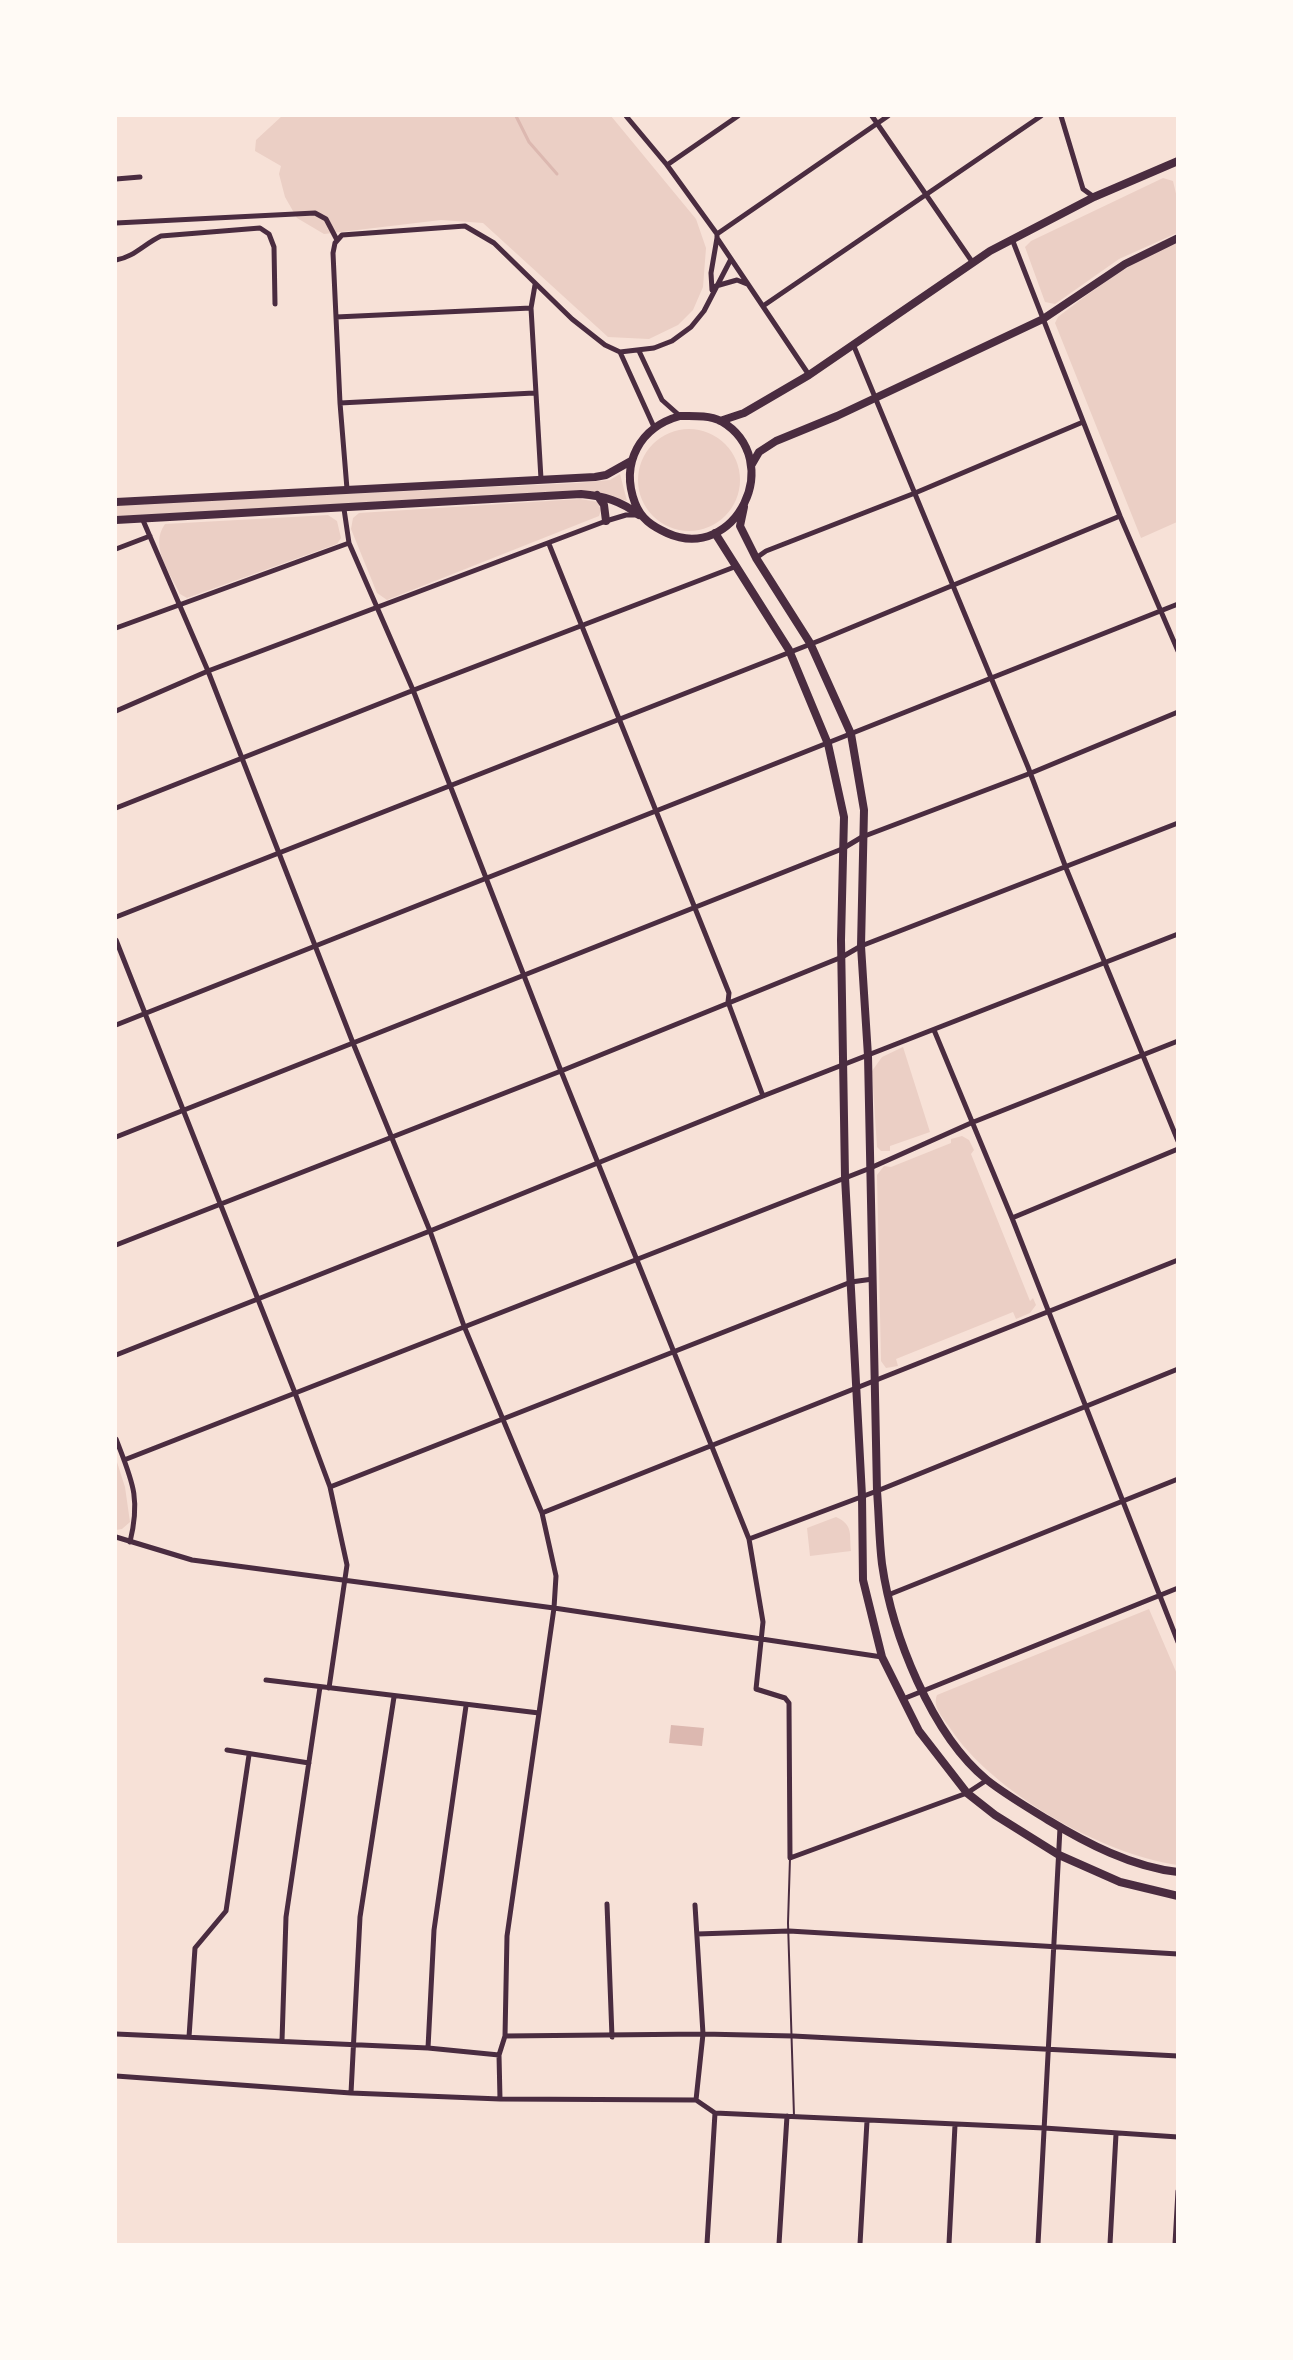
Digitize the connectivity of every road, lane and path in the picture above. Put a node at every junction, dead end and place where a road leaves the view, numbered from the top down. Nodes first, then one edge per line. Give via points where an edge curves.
1 (626, 116) edge
2 (738, 116) edge
3 (872, 116) edge
4 (888, 116) edge
5 (1041, 116) edge
6 (1061, 116) edge
7 (877, 123) junction
8 (1177, 162) edge
9 (667, 165) junction
10 (141, 177) dead end
11 (116, 179) edge
12 (1083, 189) junction
13 (926, 194) junction
14 (1094, 198) junction
15 (1078, 205) junction
16 (116, 223) edge
17 (717, 236) junction
18 (1178, 238) edge
19 (1012, 239) junction
20 (338, 240) junction
21 (116, 260) edge
22 (730, 260) junction
23 (973, 263) junction
24 (535, 285) junction
25 (748, 285) junction
26 (715, 287) junction
27 (712, 295) junction
28 (275, 304) dead end
29 (763, 306) junction
30 (531, 308) junction
31 (336, 317) junction
32 (1043, 320) junction
33 (853, 344) junction
34 (639, 351) junction
35 (620, 352) junction
36 (809, 375) junction
37 (534, 393) junction
38 (876, 397) junction
39 (340, 403) junction
40 (680, 416) junction
41 (720, 421) junction
42 (1083, 422) junction
43 (654, 427) junction
44 (631, 461) junction
45 (752, 464) junction
46 (541, 479) junction
47 (347, 489) junction
48 (915, 493) junction
49 (597, 495) junction
50 (116, 502) edge
51 (744, 507) junction
52 (344, 509) junction
53 (639, 515) junction
54 (1120, 516) junction
55 (142, 519) junction
56 (116, 520) edge
57 (606, 521) junction
58 (715, 533) junction
59 (150, 536) junction
60 (349, 543) junction
61 (549, 544) junction
62 (116, 549) edge
63 (756, 558) junction
64 (737, 566) junction
65 (954, 586) junction
66 (180, 604) junction
67 (1178, 604) edge
68 (378, 609) junction
69 (1161, 610) junction
70 (583, 624) junction
71 (116, 628) edge
72 (810, 643) junction
73 (789, 650) junction
74 (1178, 651) edge
75 (208, 671) junction
76 (992, 679) junction
77 (413, 690) junction
78 (116, 711) edge
79 (1178, 712) edge
80 (619, 717) junction
81 (851, 734) junction
82 (828, 744) junction
83 (242, 758) junction
84 (1031, 773) junction
85 (449, 784) junction
86 (116, 808) edge
87 (658, 811) junction
88 (1178, 823) edge
89 (862, 837) junction
90 (842, 849) junction
91 (278, 855) junction
92 (1066, 868) junction
93 (485, 879) junction
94 (694, 906) junction
95 (116, 917) edge
96 (1178, 934) edge
97 (116, 940) edge
98 (861, 946) junction
99 (315, 947) junction
100 (842, 957) junction
101 (1105, 963) junction
102 (525, 975) junction
103 (728, 1002) junction
104 (145, 1013) junction
105 (116, 1025) edge
106 (934, 1030) junction
107 (1178, 1041) edge
108 (352, 1043) junction
109 (1143, 1054) junction
110 (867, 1056) junction
111 (844, 1064) junction
112 (561, 1071) junction
113 (763, 1096) junction
114 (182, 1110) junction
115 (971, 1123) junction
116 (116, 1137) edge
117 (390, 1137) junction
118 (1178, 1140) edge
119 (1178, 1149) edge
120 (598, 1163) junction
121 (868, 1169) junction
122 (845, 1177) junction
123 (219, 1205) junction
124 (1012, 1218) junction
125 (430, 1231) junction
126 (116, 1245) edge
127 (637, 1258) junction
128 (1178, 1260) edge
129 (873, 1279) junction
130 (851, 1282) junction
131 (258, 1298) junction
132 (1047, 1311) junction
133 (464, 1326) junction
134 (674, 1350) junction
135 (116, 1355) edge
136 (1178, 1369) edge
137 (876, 1380) junction
138 (856, 1388) junction
139 (295, 1393) junction
140 (1084, 1407) junction
141 (502, 1422) junction
142 (116, 1439) edge
143 (711, 1446) junction
144 (124, 1460) junction
145 (1178, 1479) edge
146 (330, 1487) junction
147 (877, 1491) junction
148 (862, 1496) junction
149 (1122, 1502) junction
150 (542, 1513) junction
151 (116, 1537) edge
152 (749, 1539) junction
153 (130, 1542) junction
154 (345, 1582) junction
155 (1178, 1588) edge
156 (888, 1595) junction
157 (1158, 1596) junction
158 (554, 1608) junction
159 (759, 1640) junction
160 (1178, 1642) edge
161 (882, 1657) junction
162 (266, 1680) dead end
163 (320, 1687) junction
164 (329, 1688) junction
165 (921, 1692) junction
166 (394, 1697) junction
167 (903, 1699) junction
168 (466, 1706) junction
169 (539, 1713) junction
170 (227, 1750) dead end
171 (249, 1755) junction
172 (309, 1763) junction
173 (987, 1780) junction
174 (967, 1792) junction
175 (1060, 1827) junction
176 (1059, 1855) junction
177 (790, 1858) junction
178 (1178, 1872) edge
179 (1178, 1896) edge
180 (608, 1904) dead end
181 (695, 1905) dead end
182 (789, 1932) junction
183 (697, 1934) junction
184 (1054, 1947) junction
185 (1178, 1954) edge
186 (116, 2034) edge
187 (703, 2034) junction
188 (505, 2036) junction
189 (793, 2036) junction
190 (189, 2037) junction
191 (612, 2037) junction
192 (282, 2041) junction
193 (355, 2047) junction
194 (428, 2048) junction
195 (1049, 2048) junction
196 (499, 2055) junction
197 (1178, 2056) edge
198 (116, 2076) edge
199 (351, 2093) junction
200 (500, 2099) junction
201 (696, 2100) junction
202 (715, 2113) junction
203 (791, 2116) junction
204 (867, 2121) junction
205 (955, 2125) junction
206 (1044, 2128) junction
207 (1116, 2133) junction
208 (1178, 2137) edge
209 (1178, 2191) edge
210 (707, 2244) edge
211 (779, 2244) edge
212 (860, 2244) edge
213 (950, 2244) edge
214 (1038, 2244) edge
215 (1110, 2244) edge
216 (1175, 2244) edge

1 - 9 street
2 - 9 street
3 - 7 street
4 - 7 street
5 - 13 street
6 - 12 street
7 - 13 street
7 - 17 street
8 - 14 main road
9 - 17 street
10 - 11 street
12 - 14 street
12 - 15 street
13 - 23 street
13 - 29 street
14 - 15 main road
15 - 19 main road
16 - 20 street via 315,213 326,219
17 - 22 street
17 - 27 street
18 - 32 main road via 1125,264
19 - 23 main road
19 - 32 street
20 - 24 street via 342,235 465,226 494,243
20 - 31 street via 333,253
21 - 28 street via 135,254 161,237 260,228 269,234 274,247
22 - 25 street
22 - 26 street
23 - 33 main road
24 - 30 street
24 - 35 street via 591,335
25 - 26 street via 737,280
25 - 29 street
26 - 27 street
27 - 34 street via 691,327 672,341
29 - 36 street
30 - 31 street
30 - 37 street
31 - 39 street
32 - 38 main road
32 - 42 street
33 - 36 main road
33 - 38 street
34 - 35 street
34 - 40 street via 662,400
35 - 43 street
36 - 41 main road via 744,413
37 - 39 street
37 - 46 street
38 - 45 main road via 776,441 759,452
38 - 48 street
39 - 47 street
40 - 41 main road
40 - 43 main road
41 - 45 main road via 736,436
42 - 48 street
42 - 54 street
43 - 44 main road via 642,438
44 - 46 main road via 606,475
44 - 53 main road via 630,491
45 - 51 main road
46 - 47 main road
47 - 50 main road
48 - 63 street
48 - 65 street
49 - 52 main road
49 - 53 main road via 625,504
49 - 57 main road via 604,505
51 - 58 main road
51 - 63 main road via 740,526
52 - 55 main road
52 - 60 street
53 - 57 street
53 - 58 main road via 675,537 696,538
54 - 65 street
54 - 69 street
55 - 56 main road
55 - 59 street
57 - 61 street
58 - 64 main road
59 - 62 street
59 - 66 street
60 - 66 street
60 - 68 street
61 - 68 street
61 - 70 street
63 - 72 main road
64 - 70 street
64 - 73 main road
65 - 72 street
65 - 76 street
66 - 71 street
66 - 75 street
67 - 69 street
68 - 75 street
68 - 77 street
69 - 74 street
69 - 76 street
70 - 77 street
70 - 80 street
72 - 73 street
72 - 81 main road
73 - 80 street
73 - 82 main road
75 - 78 street
75 - 83 street
76 - 81 street
76 - 84 street
77 - 83 street
77 - 85 street
79 - 84 street
80 - 85 street
80 - 87 street
81 - 82 street
81 - 89 main road via 864,810
82 - 87 street
82 - 90 main road via 844,817
83 - 86 street
83 - 91 street
84 - 89 street
84 - 92 street
85 - 91 street
85 - 93 street
87 - 93 street
87 - 94 street
88 - 92 street
89 - 90 street
89 - 98 main road
90 - 94 street
90 - 100 main road
91 - 95 street
91 - 99 street
92 - 98 street
92 - 101 street
93 - 99 street
93 - 102 street
94 - 102 street
94 - 103 street via 729,993
96 - 101 street
97 - 104 street
98 - 100 street
98 - 110 main road
99 - 104 street
99 - 108 street
100 - 103 street
100 - 111 main road
101 - 106 street
101 - 109 street
102 - 108 street
102 - 112 street
103 - 112 street
103 - 113 street
104 - 105 street
104 - 114 street
106 - 110 street
106 - 115 street
107 - 109 street
108 - 114 street
108 - 117 street
109 - 115 street
109 - 118 street
110 - 111 street
110 - 121 main road
111 - 113 street
111 - 122 main road
112 - 117 street
112 - 120 street
113 - 120 street
114 - 116 street
114 - 123 street
115 - 121 street
115 - 124 street
117 - 123 street
117 - 125 street
119 - 124 street
120 - 125 street
120 - 127 street
121 - 122 street
121 - 129 main road
122 - 127 street
122 - 130 main road
123 - 126 street
123 - 131 street
124 - 132 street
125 - 131 street
125 - 133 street
127 - 133 street
127 - 134 street
128 - 132 street
129 - 130 street
129 - 137 main road
130 - 134 street
130 - 138 main road
131 - 135 street
131 - 139 street
132 - 137 street
132 - 140 street
133 - 139 street
133 - 141 street
134 - 141 street
134 - 143 street
136 - 140 street
137 - 138 street
137 - 147 main road
138 - 143 street
138 - 148 main road
139 - 144 street
139 - 146 street
140 - 147 street
140 - 149 street
141 - 146 street
141 - 150 street
142 - 144 street
143 - 150 street
143 - 152 street
144 - 153 street via 136,1497 137,1515
145 - 149 street
146 - 154 street via 347,1564
147 - 148 street
147 - 156 main road
148 - 152 street
148 - 161 main road via 863,1580
149 - 156 street
149 - 157 street
150 - 158 street via 556,1576
151 - 153 street
152 - 159 street via 762,1613
153 - 154 street via 192,1560
154 - 158 street
154 - 164 street
155 - 157 street
156 - 165 main road
157 - 160 street
157 - 165 street
158 - 159 street
158 - 169 street
159 - 161 street
159 - 177 street via 756,1689 785,1698 789,1703
161 - 167 main road
162 - 163 street
163 - 164 street
163 - 172 street
164 - 166 street
165 - 167 street
165 - 173 main road via 956,1747
166 - 168 street
166 - 193 street via 360,1917
167 - 174 main road via 919,1731
168 - 169 street
168 - 194 street via 434,1930
169 - 188 street via 507,1936
170 - 171 street
171 - 172 street
171 - 190 street via 226,1911 195,1948
172 - 192 street via 286,1917
173 - 174 street
173 - 175 main road
174 - 176 main road via 995,1815
174 - 177 street
175 - 176 street
175 - 178 main road via 1126,1858
176 - 179 main road via 1120,1882
176 - 184 street
177 - 182 lane
180 - 191 street
181 - 183 street
182 - 183 street
182 - 184 street
182 - 189 lane
183 - 187 street
184 - 185 street
184 - 195 street
186 - 190 street
187 - 189 street
187 - 191 street
187 - 201 street
188 - 191 street
188 - 196 street
189 - 195 street
189 - 203 lane
190 - 192 street
192 - 193 street
193 - 194 street
193 - 199 street
194 - 196 street
195 - 197 street
195 - 206 street
196 - 200 street
198 - 199 street
199 - 200 street
200 - 201 street
201 - 202 street
202 - 203 street
202 - 210 street
203 - 204 street
203 - 211 street
204 - 205 street
204 - 212 street
205 - 206 street
205 - 213 street
206 - 207 street
206 - 214 street
207 - 208 street
207 - 215 street
209 - 216 street

